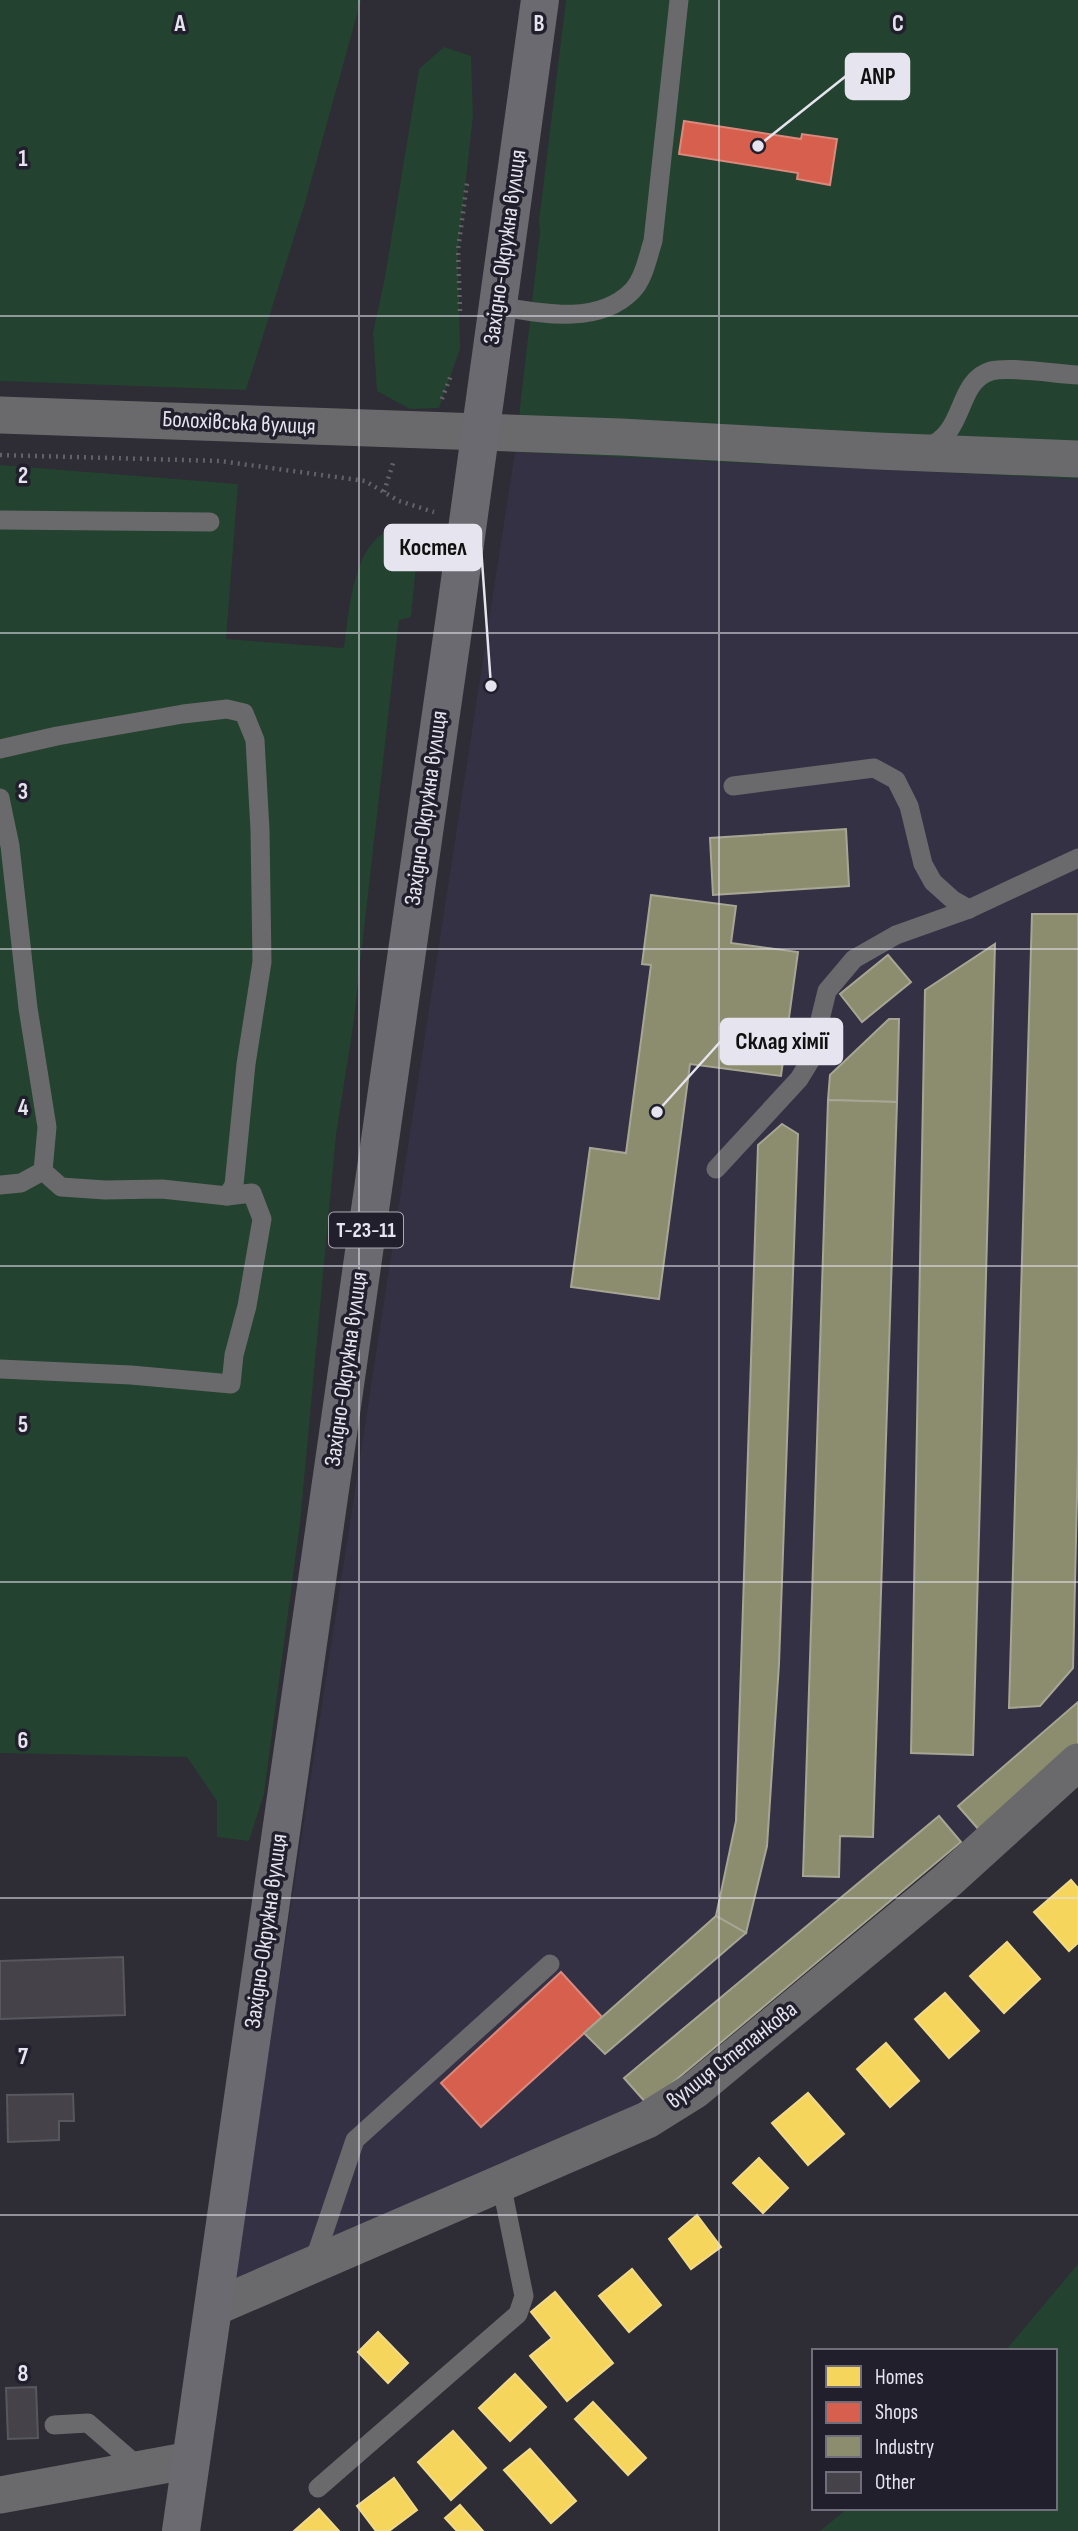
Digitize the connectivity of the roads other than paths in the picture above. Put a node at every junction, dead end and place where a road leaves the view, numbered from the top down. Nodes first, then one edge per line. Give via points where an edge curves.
1 (540, 0) edge
2 (679, 0) edge
3 (497, 306) junction
4 (1078, 375) edge
5 (0, 415) edge
6 (955, 423) junction
7 (479, 434) junction
8 (912, 452) junction
9 (979, 456) junction
10 (1078, 459) edge
11 (0, 520) edge
12 (210, 522) dead end
13 (0, 749) edge
14 (733, 786) dead end
15 (0, 798) edge
16 (1078, 858) edge
17 (970, 909) junction
18 (716, 1169) dead end
19 (43, 1171) junction
20 (0, 1185) edge
21 (227, 1196) junction
22 (0, 1369) edge
23 (1078, 1762) edge
24 (550, 1964) dead end
25 (501, 2183) junction
26 (313, 2264) junction
27 (213, 2308) junction
28 (54, 2425) dead end
29 (191, 2459) junction
30 (141, 2469) junction
31 (318, 2488) dead end
32 (0, 2495) edge
33 (181, 2531) edge

1 - 3 main road, Західно-Окружна вулиця
2 - 3 lane via 653,241 633,290 609,306 583,313 550,315
3 - 7 main road, Західно-Окружна вулиця
4 - 6 lane via 984,374 970,387
5 - 7 street, Болохівська вулиця
6 - 8 lane via 947,436
6 - 9 lane via 964,443
7 - 8 street, Болохівська вулиця
7 - 27 main road, Західно-Окружна вулиця / Т-23-11
8 - 9 street, Болохівська вулиця
9 - 10 street, Болохівська вулиця
11 - 12 lane
13 - 21 lane via 183,714 227,709 244,713 255,740 262,962 234,1185
14 - 17 lane via 874,768 895,780 909,806 923,864 933,882
15 - 19 lane via 47,1127
16 - 17 lane
17 - 18 lane via 896,935 854,959 827,991 810,1061 799,1079
19 - 20 lane via 21,1183
19 - 21 lane via 61,1187
21 - 22 lane via 252,1193 262,1219 230,1384
23 - 25 street, вулиця Степанкова via 947,1880 695,2090 647,2120
24 - 26 lane via 355,2140
25 - 26 street, вулиця Степанкова
25 - 31 lane via 524,2296 518,2314
26 - 27 street, вулиця Степанкова
27 - 29 main road, Західно-Окружна вулиця / Т-23-11
28 - 30 lane via 88,2423
29 - 30 street
29 - 33 main road, Західно-Окружна вулиця / Т-23-11
30 - 32 street

